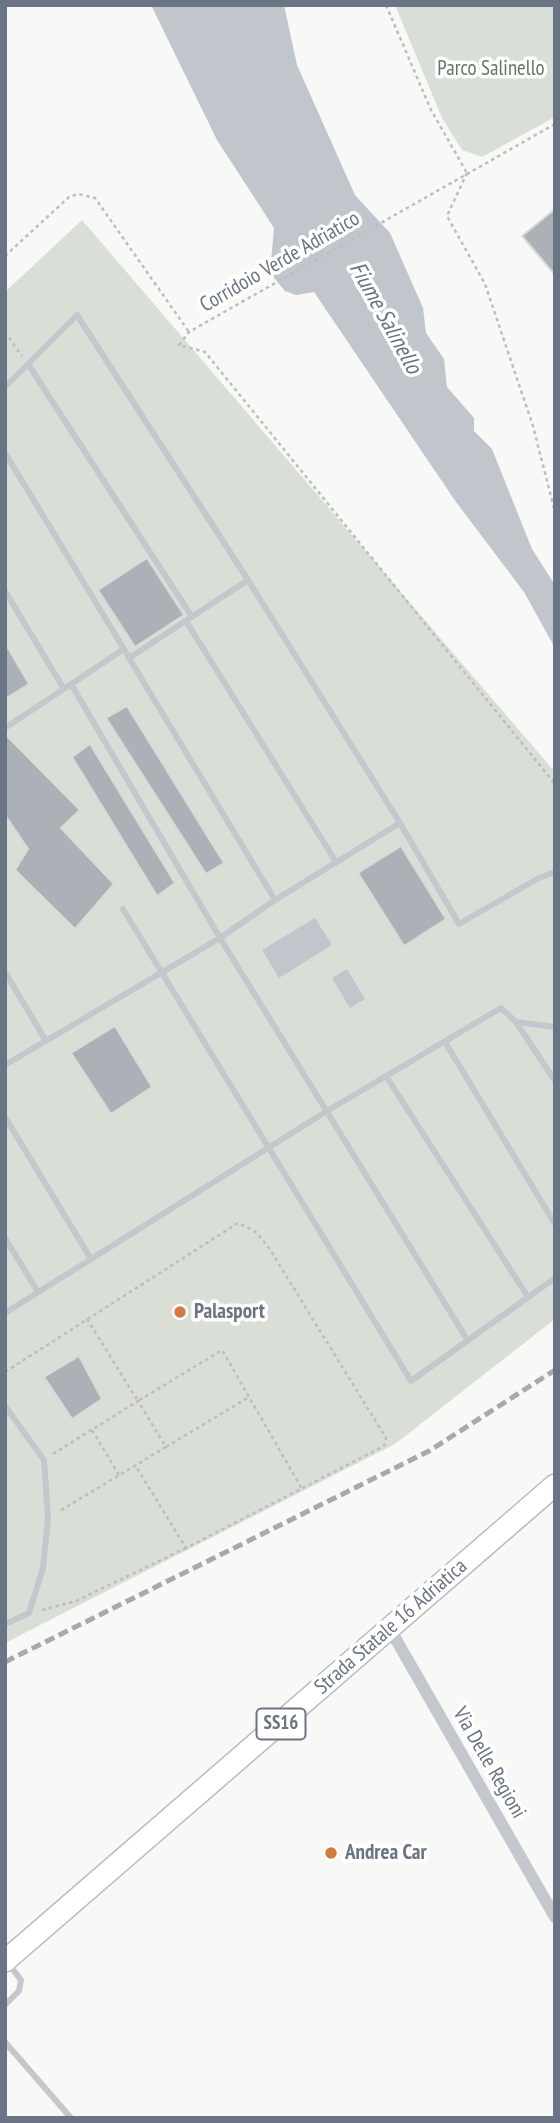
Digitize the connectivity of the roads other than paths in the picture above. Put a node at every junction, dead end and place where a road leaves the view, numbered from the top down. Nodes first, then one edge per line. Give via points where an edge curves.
1 (28, 364) junction
2 (5, 387) edge
3 (5, 453) edge
4 (248, 580) junction
5 (5, 591) edge
6 (189, 619) junction
7 (124, 649) junction
8 (129, 658) junction
9 (68, 686) junction
10 (5, 728) edge
11 (400, 822) junction
12 (336, 862) junction
13 (555, 872) edge
14 (275, 900) junction
15 (123, 909) dead end
16 (220, 937) junction
17 (5, 972) edge
18 (161, 972) junction
19 (516, 1022) junction
20 (555, 1027) edge
21 (46, 1041) junction
22 (444, 1042) junction
23 (5, 1065) edge
24 (386, 1076) junction
25 (555, 1082) edge
26 (327, 1111) junction
27 (5, 1117) edge
28 (267, 1149) junction
29 (555, 1224) edge
30 (5, 1238) edge
31 (91, 1259) junction
32 (555, 1278) edge
33 (38, 1292) junction
34 (528, 1297) junction
35 (5, 1313) edge
36 (468, 1340) junction
37 (5, 1406) edge
38 (555, 1486) edge
39 (5, 1624) edge
40 (390, 1629) junction
41 (555, 1917) edge
42 (5, 1961) edge
43 (5, 2006) edge
44 (5, 2042) edge
45 (71, 2118) edge

1 - 2 lane
1 - 4 lane via 78,315
1 - 6 lane
3 - 7 lane
4 - 6 lane
4 - 11 lane
5 - 9 lane
6 - 8 lane
6 - 12 lane
7 - 8 lane
7 - 9 lane
8 - 14 lane
9 - 10 lane
9 - 16 lane
11 - 12 lane
11 - 13 lane via 460,924
12 - 14 lane
14 - 16 lane
15 - 18 lane
16 - 18 lane
16 - 26 lane
17 - 21 lane
18 - 21 lane
18 - 28 lane
19 - 20 lane
19 - 22 lane via 501,1008
19 - 25 lane
21 - 23 lane
22 - 24 lane
22 - 29 lane
24 - 26 lane
24 - 34 lane
26 - 28 lane
26 - 36 lane
27 - 31 lane
28 - 31 lane
28 - 36 lane via 411,1381
30 - 33 lane
31 - 33 lane
32 - 34 lane
33 - 35 lane
34 - 36 lane
37 - 39 lane via 44,1460 48,1518 43,1568 29,1613
38 - 40 main road, Strada Statale 16 Adriatica / SS16
40 - 41 street, Via Delle Regioni
40 - 42 main road, Strada Statale 16 Adriatica / SS16
42 - 43 lane via 21,1980 19,1991
44 - 45 lane

